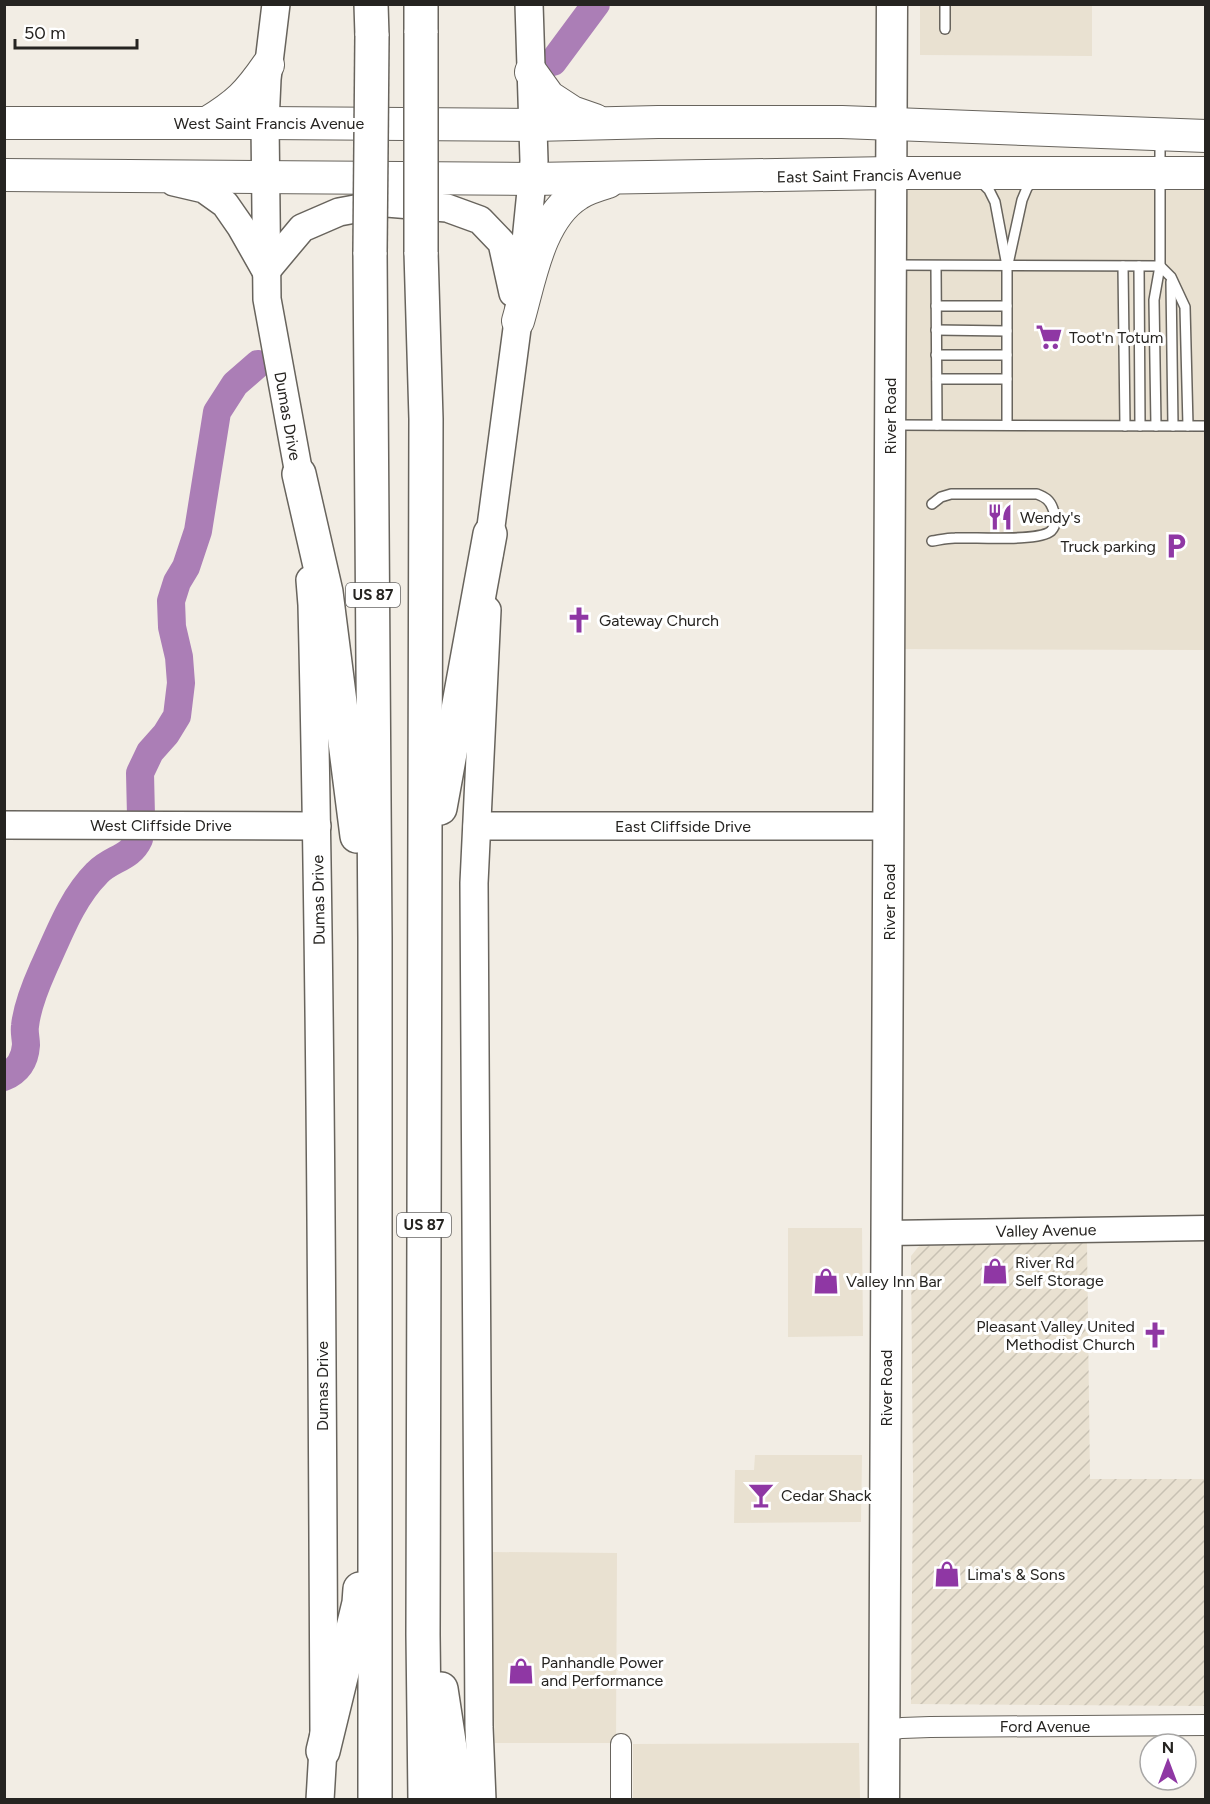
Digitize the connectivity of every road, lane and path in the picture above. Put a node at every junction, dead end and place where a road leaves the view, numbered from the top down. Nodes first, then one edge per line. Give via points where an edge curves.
1 (276, 4) edge
2 (529, 4) edge
3 (892, 4) edge
4 (945, 4) edge
5 (421, 19) edge
6 (371, 20) edge
7 (945, 28) dead end
8 (268, 64) junction
9 (531, 72) junction
10 (4, 123) edge
11 (207, 123) junction
12 (265, 123) junction
13 (607, 123) junction
14 (891, 123) junction
15 (533, 125) junction
16 (1160, 134) junction
17 (1206, 136) edge
18 (1160, 173) junction
19 (1206, 173) edge
20 (891, 174) junction
21 (972, 174) junction
22 (1038, 174) junction
23 (4, 175) edge
24 (154, 176) junction
25 (265, 177) junction
26 (622, 178) junction
27 (532, 179) junction
28 (891, 265) junction
29 (936, 266) junction
30 (1008, 266) junction
31 (1123, 266) junction
32 (1139, 266) junction
33 (1160, 266) junction
34 (266, 271) junction
35 (1171, 277) junction
36 (936, 306) junction
37 (1008, 306) junction
38 (518, 321) junction
39 (936, 330) junction
40 (1008, 331) junction
41 (936, 355) junction
42 (1008, 355) junction
43 (937, 379) junction
44 (1008, 379) junction
45 (890, 425) junction
46 (937, 425) junction
47 (1008, 425) junction
48 (1125, 426) junction
49 (1140, 426) junction
50 (1156, 426) junction
51 (1173, 426) junction
52 (1188, 426) junction
53 (1206, 426) edge
54 (299, 474) junction
55 (932, 504) dead end
56 (490, 534) junction
57 (932, 541) dead end
58 (4, 825) edge
59 (317, 826) junction
60 (477, 826) junction
61 (889, 826) junction
62 (425, 886) junction
63 (375, 938) junction
64 (1206, 1228) edge
65 (887, 1233) junction
66 (376, 1408) junction
67 (423, 1563) junction
68 (1206, 1725) edge
69 (884, 1731) junction
70 (621, 1744) dead end
71 (323, 1751) junction
72 (320, 1800) edge
73 (375, 1800) edge
74 (425, 1800) edge
75 (458, 1800) edge
76 (482, 1800) edge
77 (621, 1800) edge
78 (884, 1800) edge

1 - 8 main road, Dumas Drive
2 - 9 main road
3 - 14 main road, River Road
4 - 7 lane
5 - 62 highway, US 87, bridge via 426,419
6 - 63 highway, US 87, bridge
8 - 11 highway via 251,90
8 - 12 main road, Dumas Drive
9 - 13 highway via 549,97 572,112
9 - 15 main road
10 - 11 highway, West Saint Francis Avenue
11 - 12 highway, West Saint Francis Avenue
12 - 15 highway, West Saint Francis Avenue
12 - 25 main road, Dumas Drive
13 - 14 highway
13 - 15 highway
14 - 16 highway
14 - 20 main road, River Road
15 - 27 main road
16 - 17 highway
16 - 18 lane
18 - 19 highway, East Saint Francis Avenue
18 - 22 highway, East Saint Francis Avenue
18 - 33 lane
20 - 21 highway, East Saint Francis Avenue
20 - 26 highway, East Saint Francis Avenue
20 - 28 main road, River Road
21 - 22 highway, East Saint Francis Avenue
21 - 30 lane via 995,202
22 - 30 lane via 1022,200
23 - 24 highway
24 - 25 highway
24 - 34 main road via 204,189 225,204
25 - 27 highway
25 - 34 main road, Dumas Drive
26 - 27 highway, East Saint Francis Avenue
26 - 38 highway via 577,194 550,222
27 - 38 main road
28 - 29 lane
28 - 45 main road, River Road
29 - 30 lane
29 - 36 lane
30 - 31 lane
30 - 37 lane
31 - 32 lane
31 - 48 lane
32 - 33 lane
32 - 49 lane
33 - 35 lane
33 - 50 lane via 1154,300
34 - 38 main road via 302,228 339,212 387,203 447,208 480,220 502,243
34 - 54 main road, Dumas Drive via 267,299
35 - 51 lane
35 - 52 lane via 1185,307
36 - 37 lane
36 - 39 lane
37 - 40 lane
38 - 56 main road
39 - 40 lane
39 - 41 lane
40 - 42 lane
41 - 42 lane
41 - 43 lane
42 - 44 lane
43 - 44 lane
43 - 46 lane
44 - 47 lane
45 - 46 lane
45 - 61 main road, River Road
46 - 47 lane
47 - 48 lane
48 - 49 lane
49 - 50 lane
50 - 51 lane
51 - 52 lane
52 - 53 lane
54 - 59 main road, Dumas Drive via 312,605
54 - 63 highway via 326,592 354,818
55 - 57 lane via 951,494 1036,494 1051,504 1056,522 1043,535
56 - 60 main road
56 - 62 highway
58 - 59 main road, West Cliffside Drive
59 - 71 main road, Dumas Drive
60 - 61 main road, East Cliffside Drive
60 - 76 main road via 474,883
61 - 65 main road, River Road
62 - 67 highway, US 87
63 - 66 highway, US 87
64 - 65 street, Valley Avenue
65 - 69 main road, River Road
66 - 71 highway via 359,1603
66 - 73 highway, US 87
67 - 74 highway, US 87
67 - 75 highway
68 - 69 street, Ford Avenue via 930,1727
69 - 78 main road, River Road
70 - 77 street
71 - 72 main road, Dumas Drive

